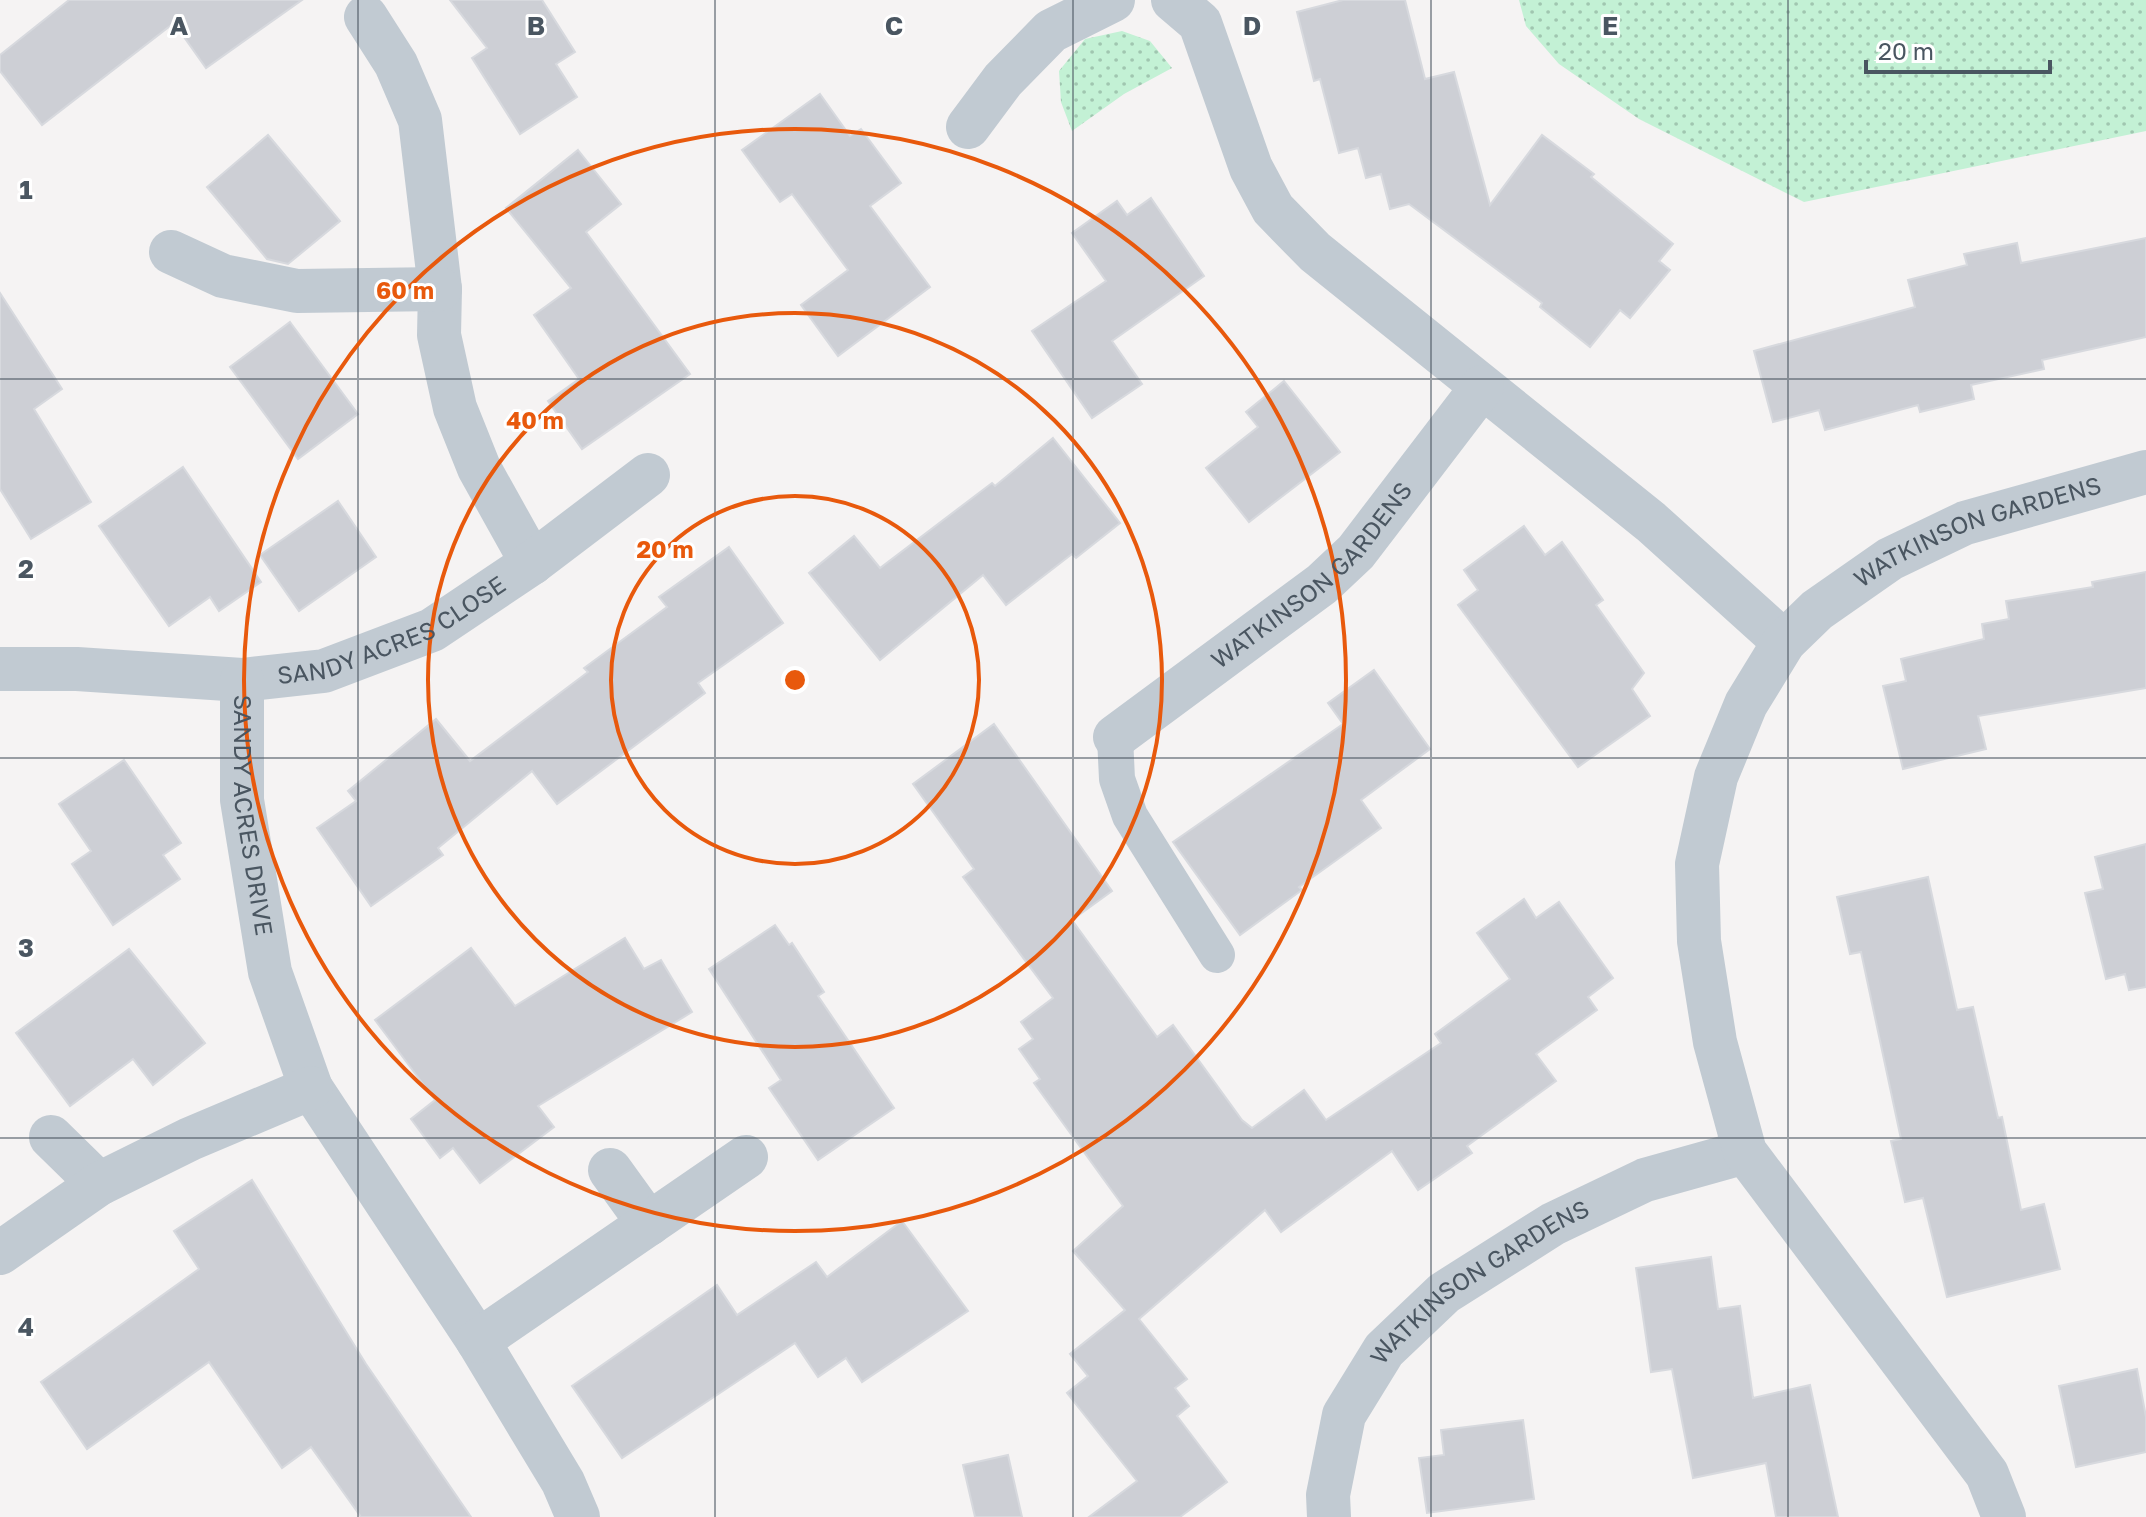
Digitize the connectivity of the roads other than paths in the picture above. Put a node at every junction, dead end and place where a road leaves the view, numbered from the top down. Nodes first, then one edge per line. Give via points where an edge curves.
1 (1113, 0) edge
2 (1173, 0) edge
3 (366, 17) dead end
4 (968, 127) dead end
5 (171, 252) dead end
6 (440, 289) junction
7 (1482, 387) junction
8 (2146, 472) edge
9 (648, 475) dead end
10 (532, 563) junction
11 (1784, 642) junction
12 (0, 669) edge
13 (242, 680) junction
14 (1115, 737) joint
15 (1217, 955) dead end
16 (311, 1088) junction
17 (51, 1137) dead end
18 (1745, 1152) junction
19 (746, 1157) dead end
20 (610, 1170) dead end
21 (99, 1184) junction
22 (649, 1224) junction
23 (0, 1253) edge
24 (478, 1341) junction
25 (578, 1517) edge
26 (1329, 1517) edge
27 (2004, 1517) edge

1 - 4 street via 1051,31 1003,80
2 - 7 street via 1200,23 1251,168 1273,209 1315,252
3 - 6 street, SANDY ACRES CLOSE via 396,64 420,120
5 - 6 street via 223,276 297,291
6 - 10 street, SANDY ACRES CLOSE via 439,335 455,408 479,468
7 - 11 street via 1651,522
7 - 14 street, WATKINSON GARDENS via 1356,552 1322,584
8 - 11 street, WATKINSON GARDENS via 1965,523 1890,559 1817,610
9 - 10 street, SANDY ACRES CLOSE
10 - 13 street, SANDY ACRES CLOSE via 432,630 324,671
11 - 18 street, WATKINSON GARDENS via 1746,704 1716,777 1697,864 1699,941 1715,1042
12 - 13 street, SANDY ACRES DRIVE
13 - 16 street, SANDY ACRES DRIVE via 242,800 270,972
14 - 15 lane via 1117,779 1130,816
16 - 21 street
16 - 24 street, SANDY ACRES DRIVE
17 - 21 street
18 - 26 street, WATKINSON GARDENS via 1645,1180 1553,1224 1444,1293 1384,1350 1344,1415 1328,1495
18 - 27 street, WATKINSON GARDENS via 1987,1474
19 - 22 street
20 - 22 street
21 - 23 street
22 - 24 street
24 - 25 street, SANDY ACRES DRIVE via 563,1482

